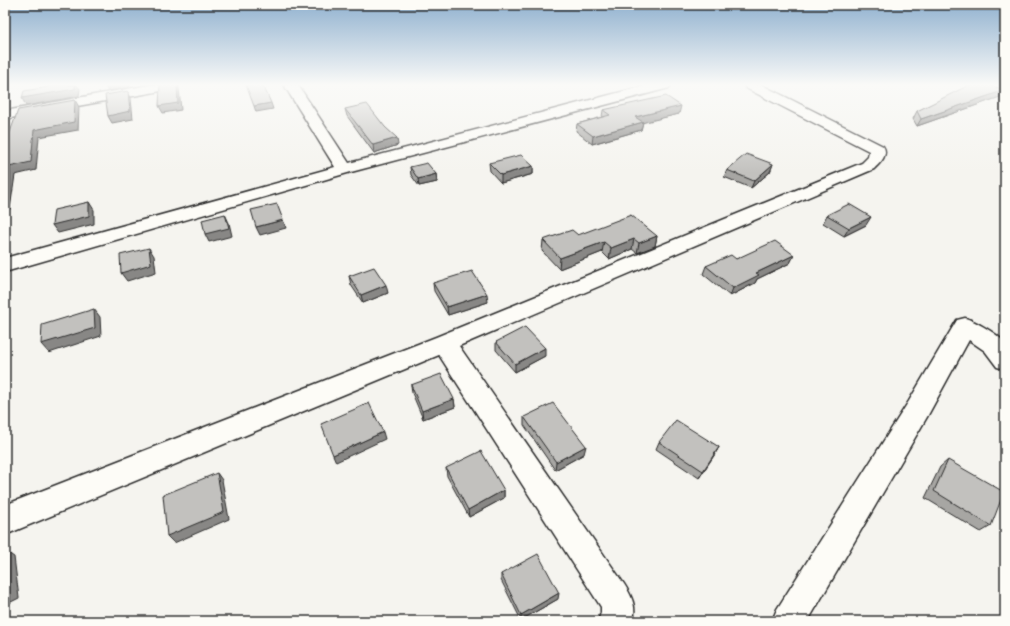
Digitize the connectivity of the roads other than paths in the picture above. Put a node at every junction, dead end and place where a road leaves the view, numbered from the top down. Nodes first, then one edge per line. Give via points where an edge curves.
1 (310, 114) edge
2 (553, 114) edge
3 (809, 114) edge
4 (345, 169) junction
5 (5, 264) edge
6 (444, 343) junction
7 (1005, 360) edge
8 (5, 520) edge
9 (615, 621) edge
10 (789, 621) edge

1 - 4 lane
2 - 4 lane
3 - 6 lane via 877,149 876,158 868,166
4 - 5 lane
6 - 8 lane
6 - 9 lane via 619,608 619,616
7 - 10 lane via 993,345 965,326 918,409

